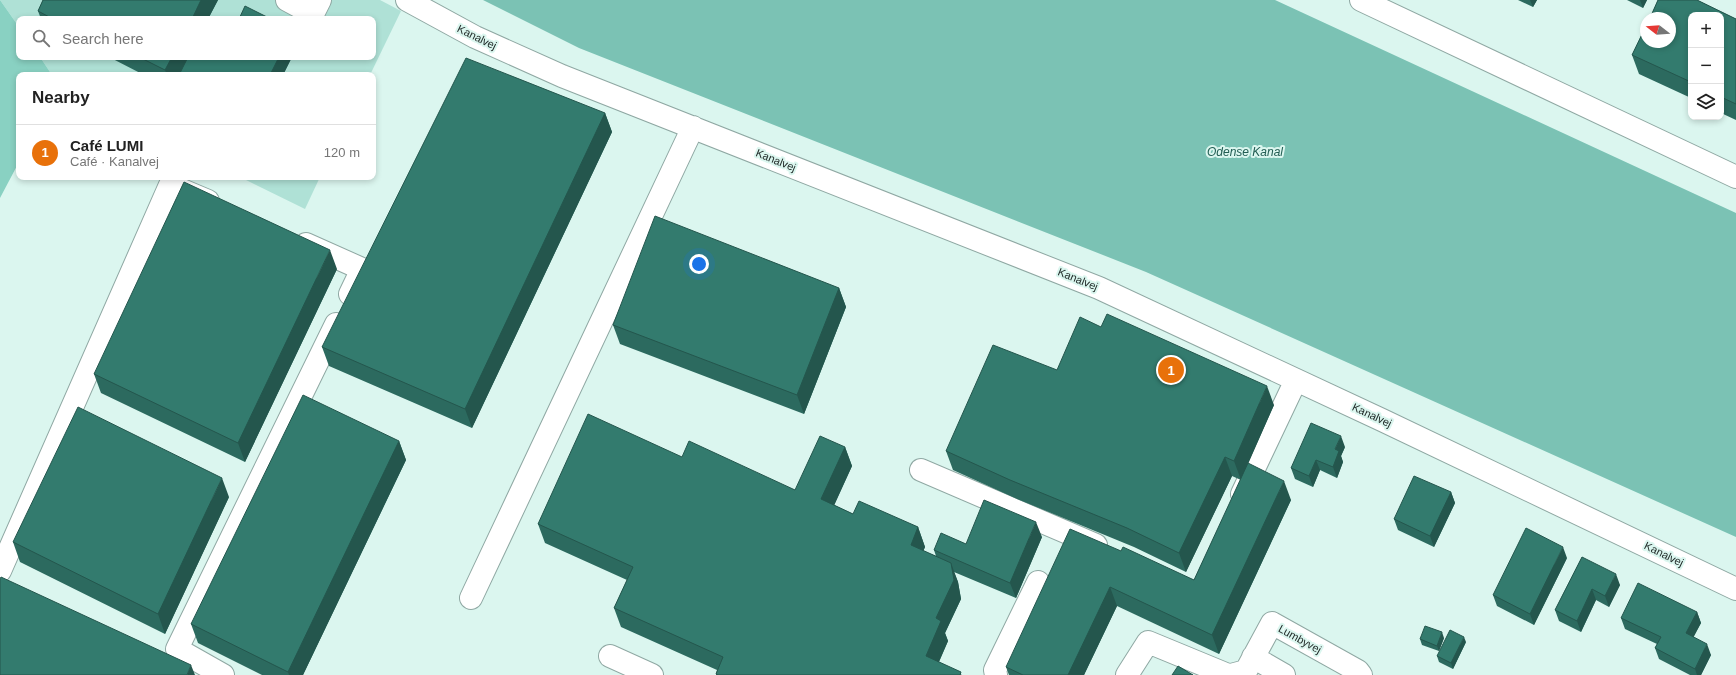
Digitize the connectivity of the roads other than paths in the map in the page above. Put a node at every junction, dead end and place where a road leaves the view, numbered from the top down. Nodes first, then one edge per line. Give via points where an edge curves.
1 (286, 0) edge
2 (320, 0) edge
3 (407, 0) edge
4 (1361, 0) edge
5 (693, 127) junction
6 (1736, 177) edge
7 (227, 210) edge
8 (291, 238) edge
9 (1296, 380) junction
10 (921, 470) dead end
11 (1232, 512) edge
12 (1112, 551) edge
13 (0, 571) edge
14 (1038, 582) dead end
15 (1736, 588) edge
16 (471, 598) dead end
17 (610, 656) dead end
18 (1253, 657) junction
19 (223, 675) edge
20 (652, 675) edge
21 (996, 675) edge
22 (1127, 675) edge
23 (1228, 675) edge
24 (1231, 675) edge
25 (1284, 675) edge
26 (1361, 675) edge

1 - 2 street via 313,14
3 - 5 street, Kanalvej via 475,37 562,76
4 - 6 street
5 - 9 street, Kanalvej via 1099,288
5 - 16 street
7 - 13 street via 170,185
8 - 19 street via 362,269 177,649
9 - 11 street
9 - 15 street, Kanalvej
10 - 12 street
14 - 21 street via 994,670
17 - 20 street
18 - 24 street, Lumbyvej via 1246,671
18 - 25 street
18 - 26 street, Lumbyvej via 1272,623
22 - 23 street via 1148,642

